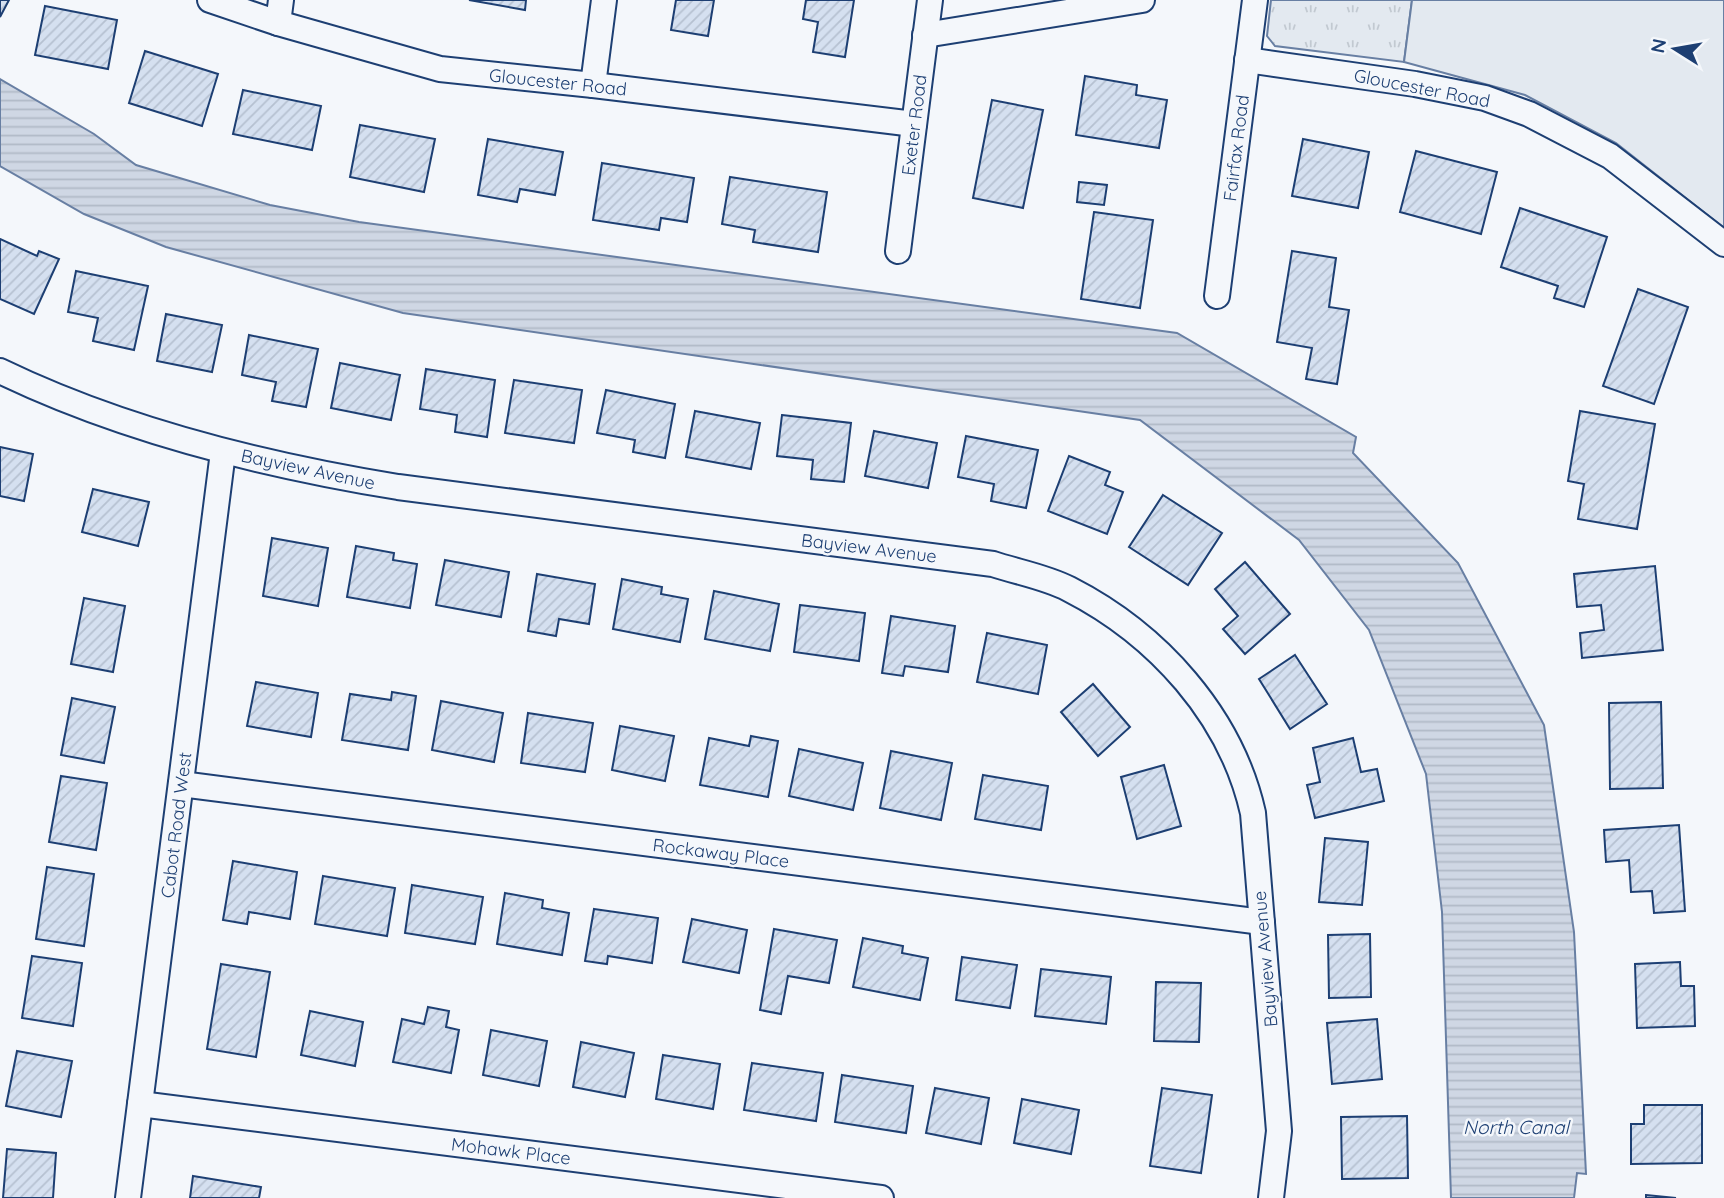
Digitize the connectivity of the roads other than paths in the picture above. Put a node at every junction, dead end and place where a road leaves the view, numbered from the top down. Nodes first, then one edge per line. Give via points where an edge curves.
1 (210, 0) edge
2 (604, 0) edge
3 (930, 0) edge
4 (1142, 0) edge
5 (1255, 0) edge
6 (279, 11) edge
7 (925, 35) junction
8 (1247, 60) junction
9 (593, 85) junction
10 (914, 124) junction
11 (1724, 244) edge
12 (898, 251) dead end
13 (1217, 296) dead end
14 (0, 371) edge
15 (223, 452) junction
16 (181, 784) junction
17 (1262, 922) junction
18 (140, 1104) junction
19 (128, 1198) edge
20 (881, 1198) edge
21 (1271, 1198) edge

1 - 6 street, Gloucester Road
2 - 9 street
3 - 7 street, Exeter Road
4 - 7 street
5 - 8 street, Fairfax Road
6 - 9 street, Gloucester Road via 440,69
7 - 10 street, Exeter Road
8 - 11 street, Gloucester Road via 1427,86 1485,98 1530,114 1610,156
8 - 13 street, Fairfax Road
9 - 10 street, Gloucester Road
10 - 12 street, Exeter Road
14 - 15 street, Bayview Avenue via 89,408
15 - 16 street, Cabot Road West
15 - 17 street, Bayview Avenue via 398,487 993,564 1067,587 1119,618 1156,649 1191,686 1225,736 1253,813
16 - 17 street, Rockaway Place
16 - 18 street, Cabot Road West
17 - 21 street, Bayview Avenue via 1279,1131
18 - 19 street, Cabot Road West
18 - 20 street, Mohawk Place

